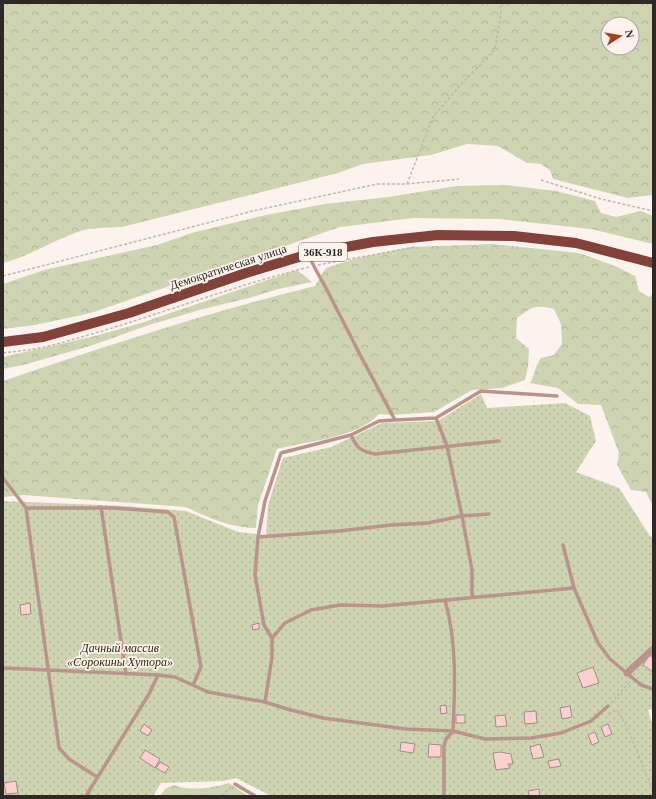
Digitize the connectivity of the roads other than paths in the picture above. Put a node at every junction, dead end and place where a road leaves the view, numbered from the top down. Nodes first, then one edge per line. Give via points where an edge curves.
1 (309, 254) junction
2 (653, 263) edge
3 (3, 342) edge
4 (557, 396) dead end
5 (436, 418) junction
6 (395, 420) junction
7 (351, 435) junction
8 (499, 441) dead end
9 (447, 446) junction
10 (3, 478) edge
11 (101, 507) junction
12 (26, 508) junction
13 (488, 514) dead end
14 (462, 516) junction
15 (258, 537) junction
16 (562, 545) dead end
17 (574, 588) junction
18 (472, 597) junction
19 (445, 600) junction
20 (272, 638) junction
21 (653, 649) edge
22 (3, 668) edge
23 (49, 671) junction
24 (126, 674) junction
25 (627, 674) junction
26 (158, 675) junction
27 (193, 685) junction
28 (653, 689) edge
29 (265, 702) junction
30 (608, 706) road end
31 (454, 732) junction
32 (98, 777) junction
33 (234, 784) road end
34 (86, 796) edge
35 (255, 796) edge
36 (444, 796) edge

1 - 2 main road, Демократическая улица / 36К-918 via 373,242 438,235 514,236 576,244
1 - 3 main road, Демократическая улица / 36К-918 via 129,313 43,337
1 - 6 lane via 358,354
4 - 5 lane via 481,391
5 - 6 lane
5 - 9 lane
6 - 7 lane via 378,421
7 - 9 lane via 355,446 364,452 375,454
7 - 15 lane via 281,453 265,501
8 - 9 lane
9 - 14 lane
10 - 12 lane
11 - 12 lane
11 - 24 lane
11 - 27 lane via 168,512 174,517 201,667
12 - 23 lane
13 - 14 lane
14 - 15 lane via 428,523
14 - 18 lane via 472,570
15 - 20 lane via 255,575 264,625
16 - 17 lane
17 - 18 lane
17 - 25 lane via 598,642 610,659
18 - 19 lane
19 - 20 lane via 383,606 340,605 311,610 285,623
19 - 31 lane via 453,656
20 - 29 lane via 272,657
21 - 25 street
22 - 23 lane
23 - 24 lane
23 - 32 lane via 59,748 69,760
24 - 26 lane
25 - 28 lane via 641,685
26 - 27 lane via 175,677
26 - 32 lane via 150,694
27 - 29 lane via 208,692
29 - 31 lane via 323,718 406,729
30 - 31 lane via 591,721 561,733 531,738 485,739
31 - 36 lane via 446,739 444,746
32 - 34 lane
33 - 35 lane

